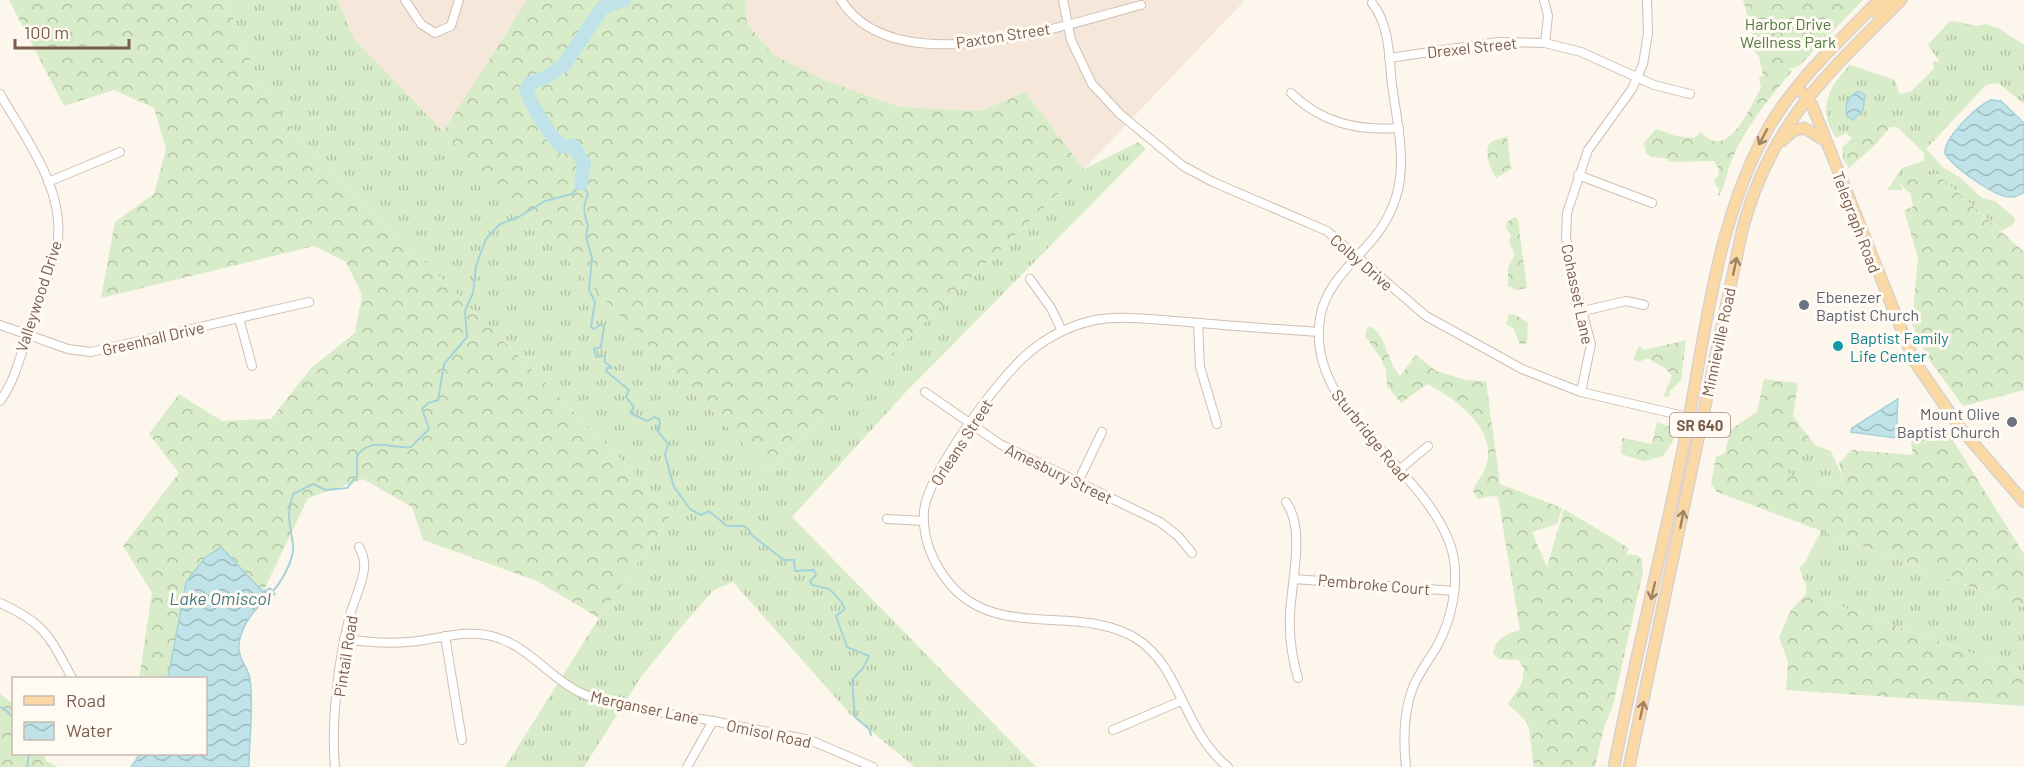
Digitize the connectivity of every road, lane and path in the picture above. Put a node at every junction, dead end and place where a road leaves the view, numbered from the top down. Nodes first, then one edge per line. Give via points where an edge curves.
1 (405, 0) edge
2 (459, 0) edge
3 (841, 0) edge
4 (1063, 0) edge
5 (1544, 0) edge
6 (1647, 0) edge
7 (1880, 0) edge
8 (1889, 0) edge
9 (1901, 0) edge
10 (1372, 3) dead end
11 (1141, 5) dead end
12 (1067, 25) junction
13 (1545, 43) junction
14 (1389, 58) junction
15 (1637, 78) junction
16 (1795, 88) junction
17 (1291, 93) dead end
18 (0, 94) edge
19 (1690, 94) dead end
20 (1807, 96) junction
21 (1399, 128) junction
22 (1826, 142) junction
23 (1773, 149) junction
24 (120, 152) dead end
25 (1578, 175) junction
26 (48, 182) junction
27 (1652, 203) dead end
28 (1358, 256) junction
29 (1030, 279) dead end
30 (309, 302) dead end
31 (1644, 305) dead end
32 (1583, 311) junction
33 (240, 318) junction
34 (1198, 323) junction
35 (0, 325) edge
36 (1062, 331) junction
37 (1319, 332) junction
38 (27, 334) junction
39 (252, 366) dead end
40 (925, 392) dead end
41 (1581, 392) junction
42 (0, 401) edge
43 (1689, 417) junction
44 (1701, 420) junction
45 (971, 424) junction
46 (1217, 424) dead end
47 (1102, 432) dead end
48 (1428, 446) dead end
49 (1399, 470) junction
50 (1078, 482) junction
51 (1286, 502) dead end
52 (2024, 502) edge
53 (887, 519) dead end
54 (924, 521) junction
55 (359, 547) dead end
56 (1192, 554) dead end
57 (1294, 579) junction
58 (1454, 591) junction
59 (0, 603) edge
60 (445, 636) junction
61 (344, 639) junction
62 (71, 677) edge
63 (1299, 678) dead end
64 (1181, 701) junction
65 (713, 721) junction
66 (1113, 730) dead end
67 (462, 740) dead end
68 (335, 767) edge
69 (687, 767) edge
70 (873, 767) edge
71 (1228, 767) edge
72 (1406, 767) edge
73 (1614, 767) edge
74 (1629, 767) edge

1 - 2 street via 421,24 435,33 451,26
3 - 12 street, Paxton Street via 854,16 880,33 931,44 973,43
4 - 12 street, Colby Drive
5 - 13 street via 1548,16
6 - 15 street, Cohasset Lane via 1648,41
7 - 16 main road, Minnieville Road / SR 640
8 - 20 main road via 1811,80
9 - 20 main road, Minnieville Road / SR 640
10 - 14 street, Sturbridge Road via 1385,25
11 - 12 street, Paxton Street
12 - 28 street, Colby Drive via 1080,62 1099,93 1166,154 1213,182 1328,231
13 - 14 street, Drexel Street via 1498,42
13 - 15 street, Drexel Street via 1581,52
14 - 21 street, Sturbridge Road
15 - 19 street, Drexel Street
15 - 25 street, Cohasset Lane via 1594,141
16 - 20 main road
16 -> 43 main road, Minnieville Road / SR 640 via 1757,149 1737,203 1715,286
17 - 21 street via 1334,122 1365,129
18 - 26 street, Valleywood Drive
20 - 22 main road, Telegraph Road
20 - 23 main road, Minnieville Road / SR 640
21 - 28 street, Sturbridge Road via 1402,158 1397,197 1385,223
22 - 23 main road via 1813,131 1800,128
22 - 52 main road, Telegraph Road via 1914,361 1962,430
44 -> 23 main road, Minnieville Road / SR 640 via 1744,223
24 - 26 street
25 - 27 street
25 - 32 street, Cohasset Lane via 1567,213 1566,237
26 - 38 street, Valleywood Drive via 58,219 57,246
28 - 37 street, Sturbridge Road via 1329,293 1320,316
28 - 41 street, Colby Drive via 1393,290 1436,322 1522,369
29 - 36 street
30 - 33 street, Greenhall Drive
31 - 32 street via 1626,301
32 - 41 street, Cohasset Lane via 1591,350
33 - 38 street, Greenhall Drive via 92,352 68,349
33 - 39 street
34 - 36 street, Orleans Street via 1107,319
34 - 37 street, Orleans Street
34 - 46 street via 1200,367
35 - 38 street, Greenhall Drive
36 - 45 street, Orleans Street via 1017,363
37 - 49 street, Sturbridge Road via 1323,364 1332,387
38 - 42 street, Valleywood Drive via 9,387
40 - 45 street, Amesbury Street
41 - 43 street, Colby Drive
43 - 44 street, Colby Drive
43 -> 73 main road, Minnieville Road / SR 640
74 -> 44 main road, Minnieville Road / SR 640
45 - 50 street, Amesbury Street via 1000,444
45 - 54 street, Orleans Street via 931,487
47 - 50 street
48 - 49 street
49 - 58 street, Sturbridge Road via 1434,514 1447,539 1453,559
50 - 56 street, Amesbury Street via 1160,522
51 - 57 street, Pembroke Court via 1295,523
53 - 54 street
54 - 64 street, Orleans Street via 928,545 940,572 970,603 993,614 1088,622 1131,636 1159,660
55 - 61 street, Pintail Road via 364,573
57 - 58 street, Pembroke Court
57 - 63 street, Pembroke Court via 1290,634
58 - 72 street, Sturbridge Road via 1443,634 1419,673 1409,699 1404,726
59 - 62 street via 36,622 52,641
60 - 61 street, Merganser Lane via 388,643
60 - 65 street, Merganser Lane via 471,633 494,637 516,647 581,693
60 - 67 street
61 - 68 street, Pintail Road via 334,737
64 - 66 street
64 - 71 street, Orleans Street via 1203,742
65 - 69 street, Omisol Road
65 - 70 street, Omisol Road via 810,740

